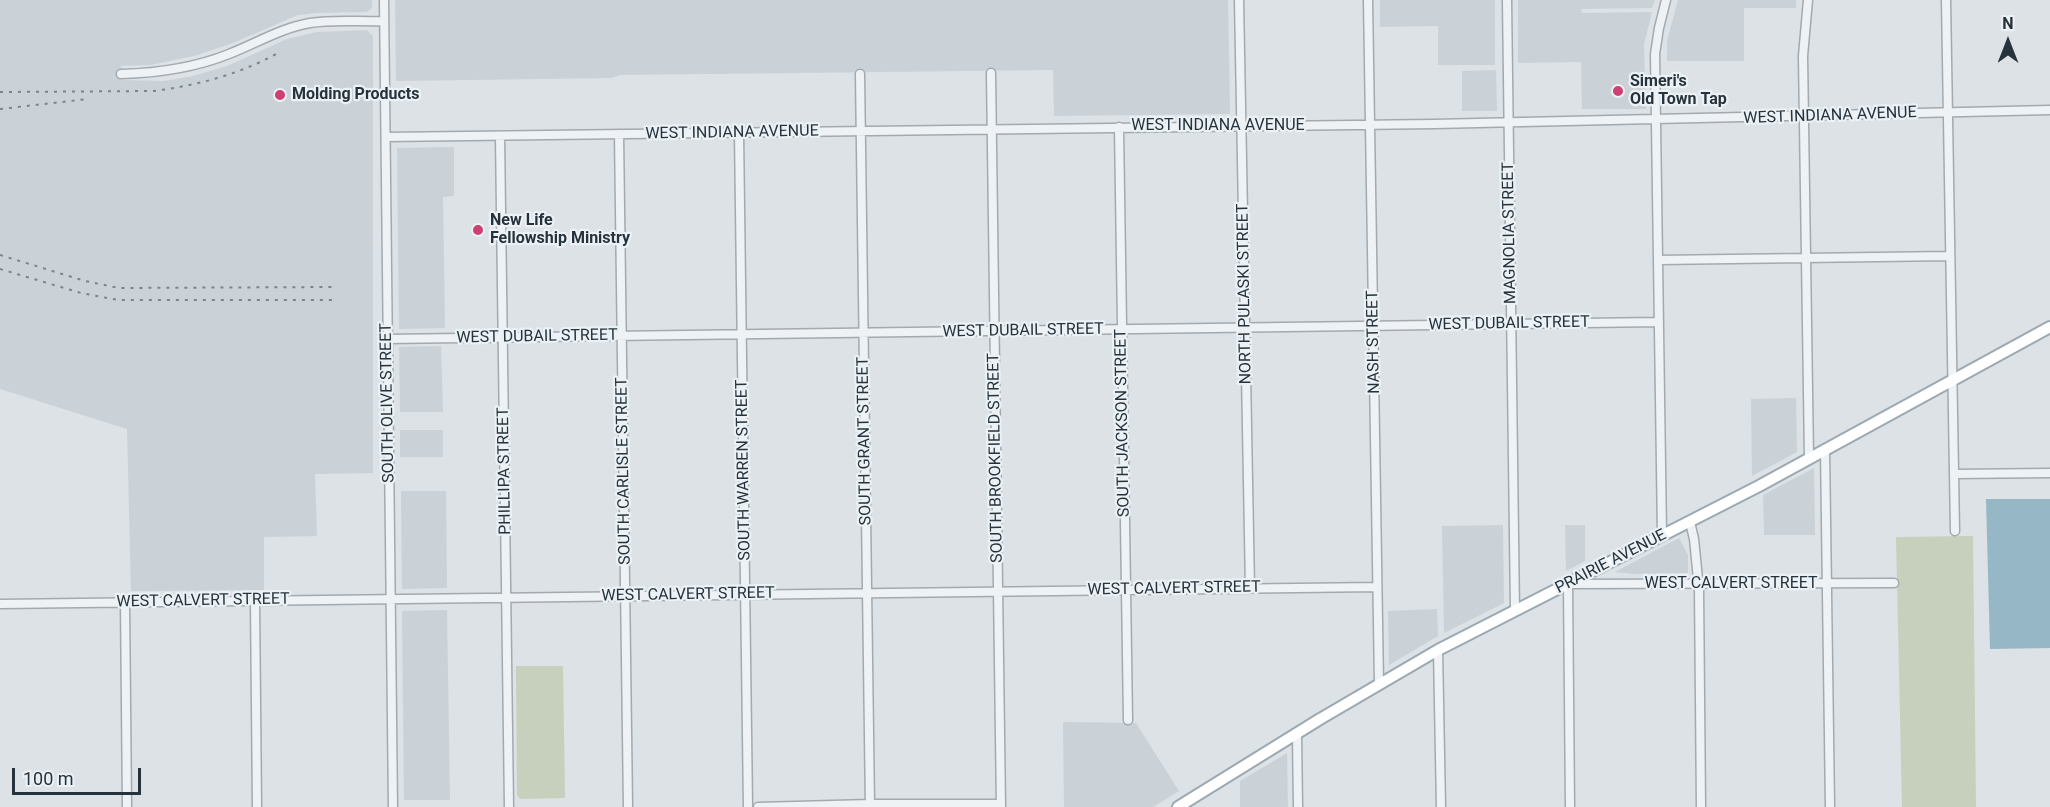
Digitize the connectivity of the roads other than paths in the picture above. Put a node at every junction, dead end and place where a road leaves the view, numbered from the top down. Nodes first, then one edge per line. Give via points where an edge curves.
1 (384, 0) edge
2 (1239, 0) edge
3 (1368, 0) edge
4 (1507, 0) edge
5 (1666, 0) edge
6 (1808, 0) edge
7 (1946, 0) edge
8 (384, 21) junction
9 (992, 73) dead end
10 (121, 74) dead end
11 (860, 74) dead end
12 (2050, 110) edge
13 (1948, 112) junction
14 (1804, 117) junction
15 (1656, 120) junction
16 (1508, 122) junction
17 (1370, 124) junction
18 (1242, 126) junction
19 (1119, 127) junction
20 (992, 129) junction
21 (860, 132) junction
22 (739, 133) junction
23 (620, 134) junction
24 (501, 136) junction
25 (386, 137) junction
26 (1950, 256) junction
27 (1806, 258) junction
28 (1658, 260) junction
29 (1659, 322) junction
30 (1511, 324) junction
31 (1373, 326) junction
32 (2050, 327) edge
33 (1246, 328) junction
34 (1122, 329) junction
35 (994, 331) junction
36 (863, 332) junction
37 (741, 335) junction
38 (622, 336) junction
39 (503, 338) junction
40 (387, 339) junction
41 (1953, 380) junction
42 (1825, 449) junction
43 (1809, 458) junction
44 (2050, 473) edge
45 (1954, 474) junction
46 (1690, 522) junction
47 (1955, 531) dead end
48 (1662, 535) junction
49 (1894, 583) dead end
50 (1568, 584) junction
51 (1698, 584) junction
52 (1827, 584) junction
53 (1377, 587) junction
54 (1250, 588) junction
55 (1126, 590) junction
56 (867, 592) junction
57 (998, 592) junction
58 (745, 595) junction
59 (626, 596) junction
60 (506, 598) junction
61 (390, 599) junction
62 (255, 601) junction
63 (124, 602) junction
64 (0, 604) edge
65 (1515, 611) junction
66 (1438, 650) junction
67 (1379, 684) junction
68 (1128, 720) dead end
69 (1297, 734) junction
70 (870, 805) edge
71 (1001, 805) edge
72 (127, 807) edge
73 (257, 807) edge
74 (393, 807) edge
75 (509, 807) edge
76 (628, 807) edge
77 (748, 807) edge
78 (758, 807) edge
79 (1178, 807) edge
80 (1298, 807) edge
81 (1441, 807) edge
82 (1570, 807) edge
83 (1701, 807) edge
84 (1830, 807) edge

1 - 8 street, SOUTH OLIVE STREET
2 - 18 street, NORTH PULASKI STREET
3 - 17 street, NASH STREET
4 - 16 street, MAGNOLIA STREET
5 - 15 street via 1655,54
6 - 14 street via 1803,56
7 - 13 street
8 - 10 street via 312,23 176,70
8 - 25 street, SOUTH OLIVE STREET
9 - 20 street, SOUTH BROOKFIELD STREET
11 - 21 street, SOUTH GRANT STREET
12 - 13 street, WEST INDIANA AVENUE
13 - 14 street, WEST INDIANA AVENUE
13 - 26 street
14 - 15 street, WEST INDIANA AVENUE
14 - 27 street
15 - 16 street, WEST INDIANA AVENUE
15 - 28 street
16 - 17 street, WEST INDIANA AVENUE
16 - 30 street, MAGNOLIA STREET
17 - 18 street, WEST INDIANA AVENUE
17 - 31 street, NASH STREET
18 - 19 street, WEST INDIANA AVENUE
18 - 33 street, NORTH PULASKI STREET
19 - 20 street, WEST INDIANA AVENUE
19 - 34 street, SOUTH JACKSON STREET
20 - 21 street, WEST INDIANA AVENUE
20 - 35 street, SOUTH BROOKFIELD STREET
21 - 22 street, WEST INDIANA AVENUE
21 - 36 street, SOUTH GRANT STREET
22 - 23 street, WEST INDIANA AVENUE
22 - 37 street, SOUTH WARREN STREET
23 - 24 street, WEST INDIANA AVENUE
23 - 38 street, SOUTH CARLISLE STREET
24 - 25 street, WEST INDIANA AVENUE
24 - 39 street, PHILLIPA STREET
25 - 40 street, SOUTH OLIVE STREET
26 - 27 street
26 - 41 street
27 - 28 street
27 - 43 street
28 - 29 street
29 - 30 street, WEST DUBAIL STREET
29 - 48 street
30 - 31 street, WEST DUBAIL STREET
30 - 65 street, MAGNOLIA STREET
31 - 33 street, WEST DUBAIL STREET
31 - 53 street, NASH STREET
32 - 41 main road, PRAIRIE AVENUE
33 - 34 street, WEST DUBAIL STREET
33 - 54 street, NORTH PULASKI STREET
34 - 35 street, WEST DUBAIL STREET
34 - 55 street, SOUTH JACKSON STREET
35 - 36 street, WEST DUBAIL STREET
35 - 57 street, SOUTH BROOKFIELD STREET
36 - 37 street, WEST DUBAIL STREET
36 - 56 street, SOUTH GRANT STREET
37 - 38 street, WEST DUBAIL STREET
37 - 58 street, SOUTH WARREN STREET
38 - 39 street, WEST DUBAIL STREET
38 - 59 street, SOUTH CARLISLE STREET
39 - 40 street, WEST DUBAIL STREET
39 - 60 street, PHILLIPA STREET
40 - 61 street, SOUTH OLIVE STREET
41 - 42 main road, PRAIRIE AVENUE
41 - 45 street
42 - 43 main road, PRAIRIE AVENUE
42 - 52 street
43 - 46 main road, PRAIRIE AVENUE
44 - 45 street
45 - 47 street
46 - 48 main road, PRAIRIE AVENUE
46 - 51 street
48 - 50 main road, PRAIRIE AVENUE
49 - 52 street, WEST CALVERT STREET
50 - 51 street, WEST CALVERT STREET
50 - 65 main road, PRAIRIE AVENUE
50 - 82 street
51 - 52 street, WEST CALVERT STREET
51 - 83 street
52 - 84 street
53 - 54 street, WEST CALVERT STREET
53 - 67 street, NASH STREET
54 - 55 street, WEST CALVERT STREET
55 - 57 street, WEST CALVERT STREET
55 - 68 street, SOUTH JACKSON STREET
56 - 57 street, WEST CALVERT STREET
56 - 58 street, WEST CALVERT STREET
56 - 70 street, SOUTH GRANT STREET
57 - 71 street, SOUTH BROOKFIELD STREET
58 - 59 street, WEST CALVERT STREET
58 - 77 street, SOUTH WARREN STREET
59 - 60 street, WEST CALVERT STREET
59 - 76 street, SOUTH CARLISLE STREET
60 - 61 street, WEST CALVERT STREET
60 - 75 street, PHILLIPA STREET
61 - 62 street, WEST CALVERT STREET
61 - 74 street, SOUTH OLIVE STREET
62 - 63 street, WEST CALVERT STREET
62 - 73 street
63 - 64 street, WEST CALVERT STREET
63 - 72 street
65 - 66 main road, PRAIRIE AVENUE
66 - 67 main road, PRAIRIE AVENUE
66 - 81 street
67 - 69 main road, PRAIRIE AVENUE
69 - 79 main road, PRAIRIE AVENUE
69 - 80 street
70 - 71 street
70 - 78 street

